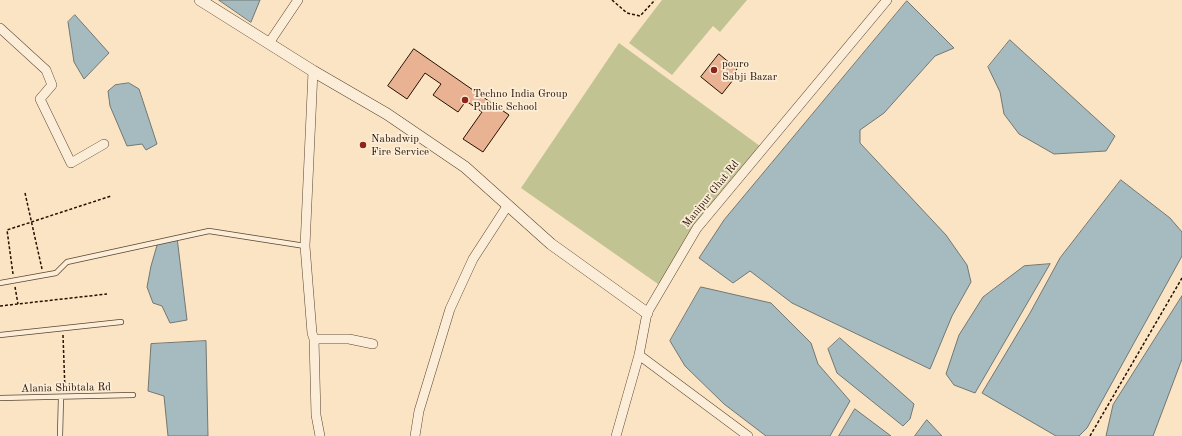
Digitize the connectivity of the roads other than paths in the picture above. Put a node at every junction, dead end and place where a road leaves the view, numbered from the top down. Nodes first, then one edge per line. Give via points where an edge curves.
1 (200, 0) edge
2 (298, 0) edge
3 (884, 1) edge
4 (0, 28) edge
5 (269, 43) junction
6 (313, 71) junction
7 (104, 144) dead end
8 (508, 205) junction
9 (305, 246) junction
10 (0, 283) edge
11 (647, 313) junction
12 (121, 322) dead end
13 (0, 335) edge
14 (314, 339) junction
15 (372, 344) dead end
16 (639, 355) junction
17 (133, 395) dead end
18 (63, 397) junction
19 (0, 398) edge
20 (60, 436) edge
21 (321, 436) edge
22 (415, 436) edge
23 (616, 436) edge
24 (748, 436) edge

1 - 5 street
2 - 5 street
3 - 11 street, Manipur Ghat Rd via 697,228
4 - 7 street via 46,70 52,85 40,98 70,163
5 - 6 street
6 - 8 street via 387,114 465,167
6 - 9 street
8 - 11 street via 551,244
8 - 22 street via 474,259 450,309 419,411
9 - 10 lane via 209,230 67,262 56,272
9 - 14 street
11 - 16 street, Manipur Ghat Rd
12 - 13 lane
14 - 15 street via 349,339
14 - 21 street via 316,416
16 - 23 street, Manipur Ghat Rd
16 - 24 street
17 - 18 lane, Alania Shibtala Rd
18 - 19 lane, Alania Shibtala Rd
18 - 20 lane

